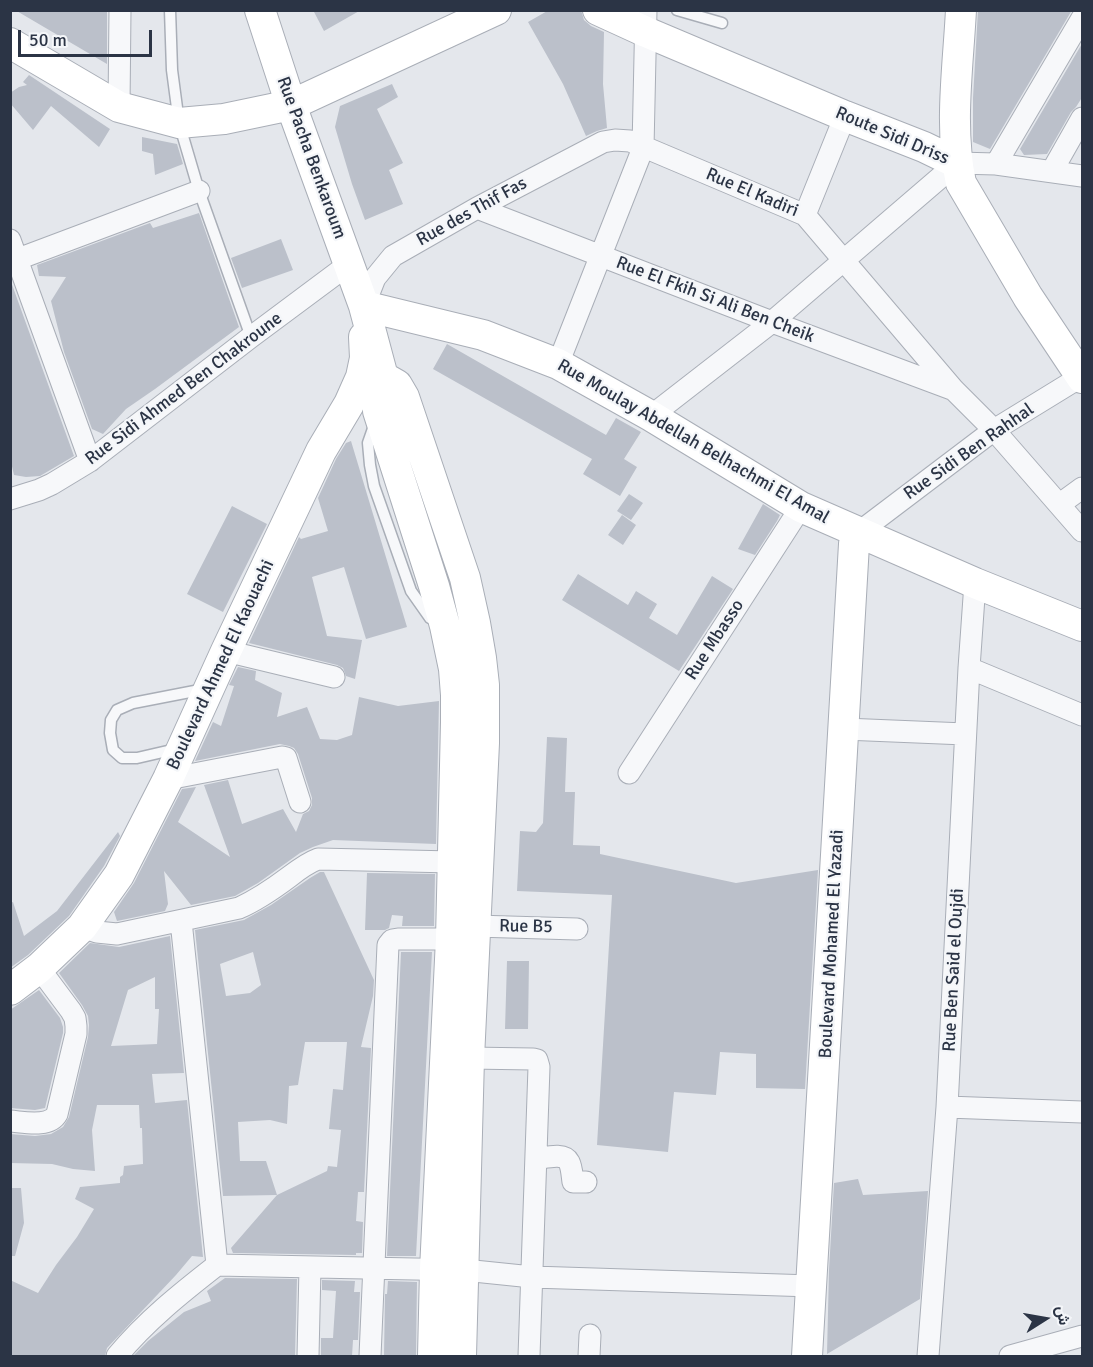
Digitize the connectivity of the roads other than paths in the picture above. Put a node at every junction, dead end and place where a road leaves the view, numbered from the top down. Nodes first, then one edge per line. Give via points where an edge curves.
1 (120, 10) edge
2 (170, 10) edge
3 (260, 10) edge
4 (496, 10) edge
5 (598, 10) edge
6 (677, 10) edge
7 (961, 10) edge
8 (1083, 18) edge
9 (646, 21) edge
10 (722, 23) dead end
11 (10, 43) edge
12 (291, 105) junction
13 (118, 107) junction
14 (845, 116) junction
15 (1083, 118) edge
16 (179, 123) junction
17 (603, 142) joint
18 (643, 148) junction
19 (957, 163) junction
20 (996, 164) junction
21 (1052, 171) junction
22 (1083, 176) edge
23 (199, 191) junction
24 (477, 208) junction
25 (805, 215) junction
26 (14, 250) edge
27 (600, 256) junction
28 (844, 260) junction
29 (349, 264) junction
30 (17, 282) edge
31 (364, 306) junction
32 (772, 322) junction
33 (251, 337) junction
34 (558, 363) junction
35 (383, 377) junction
36 (1082, 377) edge
37 (954, 390) junction
38 (651, 417) junction
39 (994, 430) junction
40 (90, 461) junction
41 (1083, 488) edge
42 (10, 499) edge
43 (1059, 504) junction
44 (801, 507) junction
45 (1083, 531) edge
46 (858, 533) junction
47 (975, 583) junction
48 (1083, 626) edge
49 (226, 651) junction
50 (969, 668) junction
51 (334, 677) dead end
52 (210, 687) junction
53 (1083, 715) edge
54 (844, 729) junction
55 (965, 734) junction
56 (182, 748) junction
57 (629, 773) dead end
58 (168, 779) junction
59 (300, 802) dead end
60 (453, 862) junction
61 (181, 921) junction
62 (82, 927) junction
63 (577, 929) dead end
64 (463, 932) junction
65 (39, 968) junction
66 (10, 990) edge
67 (469, 1058) junction
68 (947, 1107) junction
69 (1083, 1112) edge
70 (10, 1121) edge
71 (536, 1159) junction
72 (586, 1182) dead end
73 (217, 1265) junction
74 (310, 1267) junction
75 (373, 1269) junction
76 (449, 1270) junction
77 (532, 1277) junction
78 (812, 1286) junction
79 (590, 1335) dead end
80 (1083, 1336) edge
81 (117, 1356) edge
82 (308, 1356) edge
83 (370, 1356) edge
84 (433, 1356) edge
85 (461, 1356) edge
86 (529, 1356) edge
87 (589, 1356) edge
88 (807, 1356) edge
89 (928, 1356) edge
90 (1010, 1356) edge

1 - 13 street
2 - 16 lane
3 - 12 street, Rue Pacha Benkaroum
4 - 12 street
5 - 9 street, Route Sidi Driss
6 - 10 lane
7 - 19 street via 954,127
8 - 20 street
9 - 14 street, Route Sidi Driss
9 - 18 street
11 - 13 street
12 - 16 street via 224,119
12 - 29 street, Rue Pacha Benkaroum
13 - 16 street
14 - 19 street, Route Sidi Driss via 889,126
14 - 25 street
15 - 21 street
16 - 23 lane
17 - 18 street, Rue El Kadiri via 630,141
17 - 24 street, Rue des Thif Fas
18 - 25 street, Rue El Kadiri
18 - 27 street
19 - 20 street
19 - 28 street
19 - 36 street, Route Sidi Driss via 961,183 1022,288
20 - 21 street
21 - 22 street
23 - 26 street
23 - 33 lane
24 - 27 street, Rue El Fkih Si Ali Ben Cheik
24 - 31 street, Rue des Thif Fas via 393,256 375,278
25 - 28 street, Rue El Kadiri
26 - 30 street
27 - 32 street, Rue El Fkih Si Ali Ben Cheik
27 - 34 street
28 - 32 street
28 - 37 street, Rue El Kadiri
29 - 31 street, Rue Pacha Benkaroum
29 - 33 street, Rue Sidi Ahmed Ben Chakroune
30 - 40 street
31 - 34 street, Rue Moulay Abdellah Belhachmi El Amal via 483,335
31 - 35 street
31 - 49 street, Boulevard Ahmed El Kaouachi via 365,358 361,377 321,451
32 - 37 street, Rue El Fkih Si Ali Ben Cheik
32 - 38 street
33 - 40 street, Rue Sidi Ahmed Ben Chakroune
34 - 38 street, Rue Moulay Abdellah Belhachmi El Amal
35 - 60 street via 378,411 446,626 454,669
35 - 64 street via 397,385 404,397 465,578 481,658 484,718
36 - 39 street, Rue Sidi Ben Rahhal
37 - 39 street, Rue El Kadiri
38 - 44 street, Rue Moulay Abdellah Belhachmi El Amal
39 - 43 street, Rue El Kadiri
39 - 46 street, Rue Sidi Ben Rahhal
40 - 42 street, Rue Sidi Ahmed Ben Chakroune via 52,484
41 - 43 street
43 - 45 street, Rue El Kadiri
44 - 46 street, Rue Moulay Abdellah Belhachmi El Amal
44 - 57 street, Rue Mbasso
46 - 47 street, Rue Moulay Abdellah Belhachmi El Amal
46 - 54 street, Boulevard Mohamed El Yazadi via 854,544
47 - 48 street, Rue Moulay Abdellah Belhachmi El Amal
47 - 50 street, Rue Ben Said el Oujdi
49 - 51 street
49 - 52 street, Boulevard Ahmed El Kaouachi
50 - 53 street
50 - 55 street, Rue Ben Said el Oujdi
52 - 56 street, Boulevard Ahmed El Kaouachi
52 - 56 lane via 133,703 117,710 111,720 113,750 122,758
54 - 55 street
54 - 78 street, Boulevard Mohamed El Yazadi
55 - 68 street, Rue Ben Said el Oujdi
56 - 58 street, Boulevard Ahmed El Kaouachi
58 - 59 street via 282,757 288,761
58 - 62 street, Boulevard Ahmed El Kaouachi via 119,875
60 - 61 street via 318,859 248,904
60 - 64 street
61 - 62 street via 117,934
61 - 73 street
62 - 65 street, Boulevard Ahmed El Kaouachi
63 - 64 street, Rue B5
64 - 67 street
64 - 75 street, Rue B5 via 392,940 388,945
64 - 76 street
65 - 66 street, Boulevard Ahmed El Kaouachi
65 - 70 street via 75,1018 76,1034 54,1119
67 - 71 street via 537,1060
67 - 76 street
68 - 69 street
68 - 89 street, Rue Ben Said el Oujdi
71 - 72 street via 566,1158 573,1182
71 - 77 street
73 - 74 street
73 - 81 street via 148,1322
74 - 75 street
74 - 82 street
75 - 76 street
75 - 83 street
76 - 77 street
76 - 84 street
76 - 85 street
77 - 78 street
77 - 86 street
78 - 88 street, Boulevard Mohamed El Yazadi
79 - 87 street
80 - 90 street

